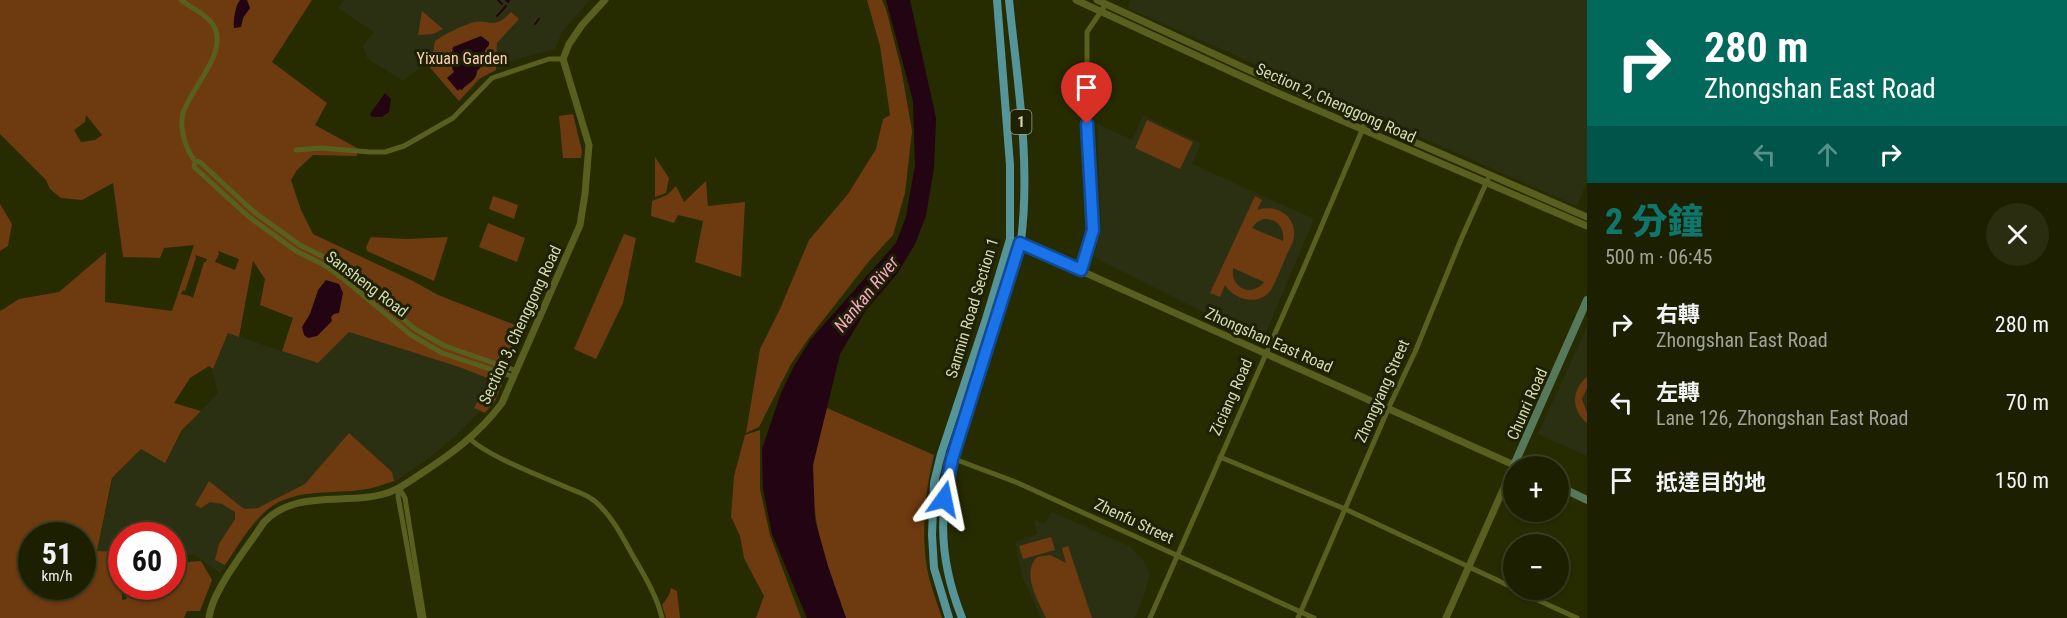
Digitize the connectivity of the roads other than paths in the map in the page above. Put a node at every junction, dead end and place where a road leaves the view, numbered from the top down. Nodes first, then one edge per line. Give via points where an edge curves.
1 (181, 0) edge
2 (605, 0) edge
3 (997, 0) edge
4 (1009, 0) edge
5 (1076, 0) edge
6 (1097, 0) edge
7 (1106, 4) junction
8 (1100, 11) junction
9 (563, 59) junction
10 (1286, 86) junction
11 (1004, 93) junction
12 (1018, 93) junction
13 (1282, 95) junction
14 (1321, 101) junction
15 (1317, 110) junction
16 (1366, 121) junction
17 (1362, 130) junction
18 (296, 150) dead end
19 (1488, 179) junction
20 (1587, 217) edge
21 (1587, 226) edge
22 (1010, 239) junction
23 (1020, 243) junction
24 (1081, 270) junction
25 (1587, 300) edge
26 (1265, 354) junction
27 (516, 374) junction
28 (1389, 407) junction
29 (470, 439) junction
30 (941, 454) junction
31 (1220, 456) junction
32 (1520, 456) edge
33 (952, 459) junction
34 (1503, 460) edge
35 (399, 488) junction
36 (1569, 491) edge
37 (1503, 494) edge
38 (1587, 500) edge
39 (1345, 509) junction
40 (1177, 556) junction
41 (1469, 567) junction
42 (1503, 583) edge
43 (1539, 600) edge
44 (1560, 610) junction
45 (1299, 615) edge
46 (209, 618) edge
47 (422, 618) edge
48 (662, 618) edge
49 (949, 618) edge
50 (962, 618) edge
51 (1150, 618) edge
52 (1314, 618) edge
53 (1446, 618) edge
54 (1557, 618) edge
55 (1577, 618) edge

1 - 27 street, Sansheng Road via 211,22 218,36 215,53 182,115 182,129 195,161 254,212 350,274 415,329 445,346
2 - 9 street via 582,25
3 - 11 main road, Sanmin Road Section 1 / 1
4 - 12 main road, Sanmin Road Section 1 / 1
5 - 8 street, Section 2, Chenggong Road
6 - 7 street, Section 2, Chenggong Road
7 - 8 street
7 - 10 street, Section 2, Chenggong Road
8 - 13 street, Section 2, Chenggong Road
8 - 24 street via 1087,32 1093,230
9 - 18 street via 549,59 492,78 453,118 404,146 385,152
9 - 27 street, Section 3, Chenggong Road via 589,145 585,194 580,225
10 - 13 street
10 - 14 street, Section 2, Chenggong Road
11 - 12 main road
11 - 22 main road, Sanmin Road Section 1 / 1 via 1010,165
12 - 23 main road, Sanmin Road Section 1 / 1 via 1025,179
13 - 15 street, Section 2, Chenggong Road
14 - 15 street
14 - 16 street, Section 2, Chenggong Road
15 - 17 street, Section 2, Chenggong Road
16 - 17 street, Ziciang Road
16 - 19 street, Section 2, Chenggong Road
17 - 19 street, Section 2, Chenggong Road
17 - 26 street, Ziciang Road
19 - 20 street, Section 2, Chenggong Road
19 - 21 street, Section 2, Chenggong Road
19 - 28 street, Zhongyang Street
22 - 23 street, Zhongshan East Road
22 - 30 main road, Sanmin Road Section 1 / 1
23 - 24 street, Zhongshan East Road
23 - 33 main road, Sanmin Road Section 1 / 1
24 - 26 street, Zhongshan East Road
25 - 32 main road, Chunri Road
26 - 28 street, Zhongshan East Road
26 - 31 street, Ziciang Road
27 - 29 street, Section 3, Chenggong Road via 502,403
28 - 34 street, Zhongshan East Road
28 - 39 street, Zhongyang Street
29 - 35 street, Section 3, Chenggong Road
29 - 48 street via 477,446 600,505 641,570
30 - 33 street, Zhenfu Street
30 - 49 main road, Sanmin Road Section 1 / 1 via 934,483 932,535 934,568
31 - 39 street
31 - 40 street, Ziciang Road
33 - 40 street, Zhenfu Street via 1018,483
33 - 50 main road, Sanmin Road Section 1 / 1 via 944,499 943,540 945,563
35 - 46 street, Section 3, Chenggong Road via 385,494 306,500 272,514 224,582
35 - 47 street via 405,497
36 - 38 main road
37 - 41 street, Chunri Road
39 - 41 street
39 - 45 street, Zhongyang Street
40 - 45 street, Zhenfu Street
40 - 51 street, Ziciang Road
41 - 42 street
41 - 53 street, Chunri Road
43 - 44 street
44 - 54 street
44 - 55 street
45 - 52 street, Zhenfu Street

